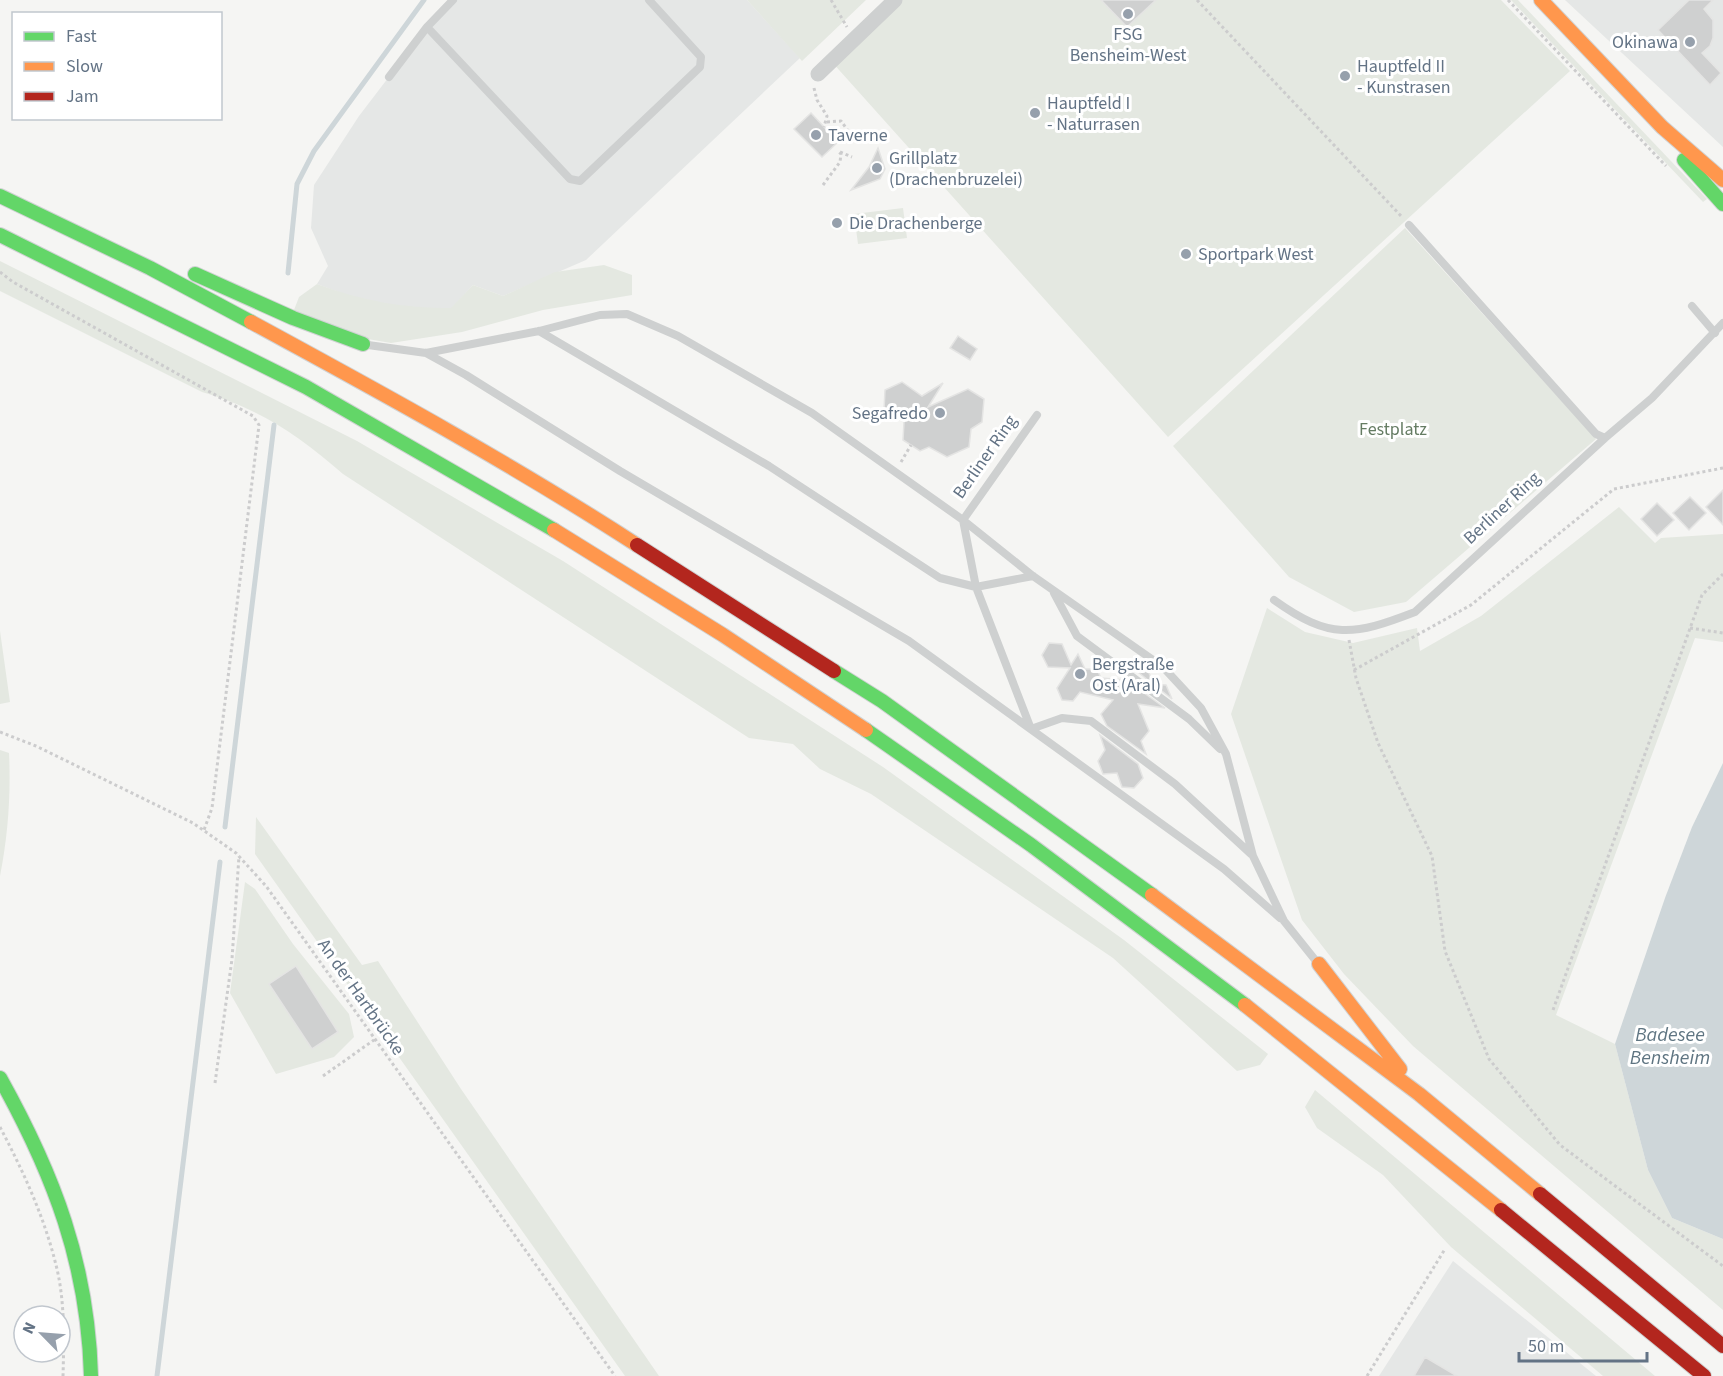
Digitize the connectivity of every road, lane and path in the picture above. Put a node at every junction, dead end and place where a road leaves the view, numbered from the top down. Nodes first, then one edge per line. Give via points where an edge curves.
1 (453, 0) edge
2 (649, 0) edge
3 (831, 0) edge
4 (896, 0) edge
5 (1197, 0) edge
6 (1508, 0) edge
7 (1541, 0) edge
8 (427, 27) junction
9 (857, 37) junction
10 (815, 76) joint
11 (389, 77) dead end
12 (826, 122) junction
13 (824, 127) dead end
14 (1662, 127) junction
15 (854, 139) dead end
16 (852, 157) dead end
17 (1667, 168) dead end
18 (1723, 180) edge
19 (823, 185) dead end
20 (0, 196) edge
21 (1723, 204) edge
22 (1409, 225) joint
23 (0, 235) edge
24 (150, 268) junction
25 (0, 272) edge
26 (1692, 306) dead end
27 (1723, 324) edge
28 (539, 331) junction
29 (1715, 333) junction
30 (363, 344) joint
31 (426, 353) junction
32 (1037, 415) dead end
33 (1605, 438) junction
34 (911, 445) dead end
35 (1723, 468) edge
36 (895, 471) junction
37 (963, 520) junction
38 (1723, 574) edge
39 (1033, 576) junction
40 (976, 587) junction
41 (1053, 590) junction
42 (1274, 600) dead end
43 (1690, 628) junction
44 (1347, 632) junction
45 (1723, 633) edge
46 (1354, 670) junction
47 (1031, 729) junction
48 (0, 732) edge
49 (1226, 754) junction
50 (204, 830) junction
51 (239, 856) junction
52 (1252, 856) junction
53 (1284, 921) junction
54 (1319, 964) joint
55 (1553, 1010) dead end
56 (374, 1040) junction
57 (323, 1076) dead end
58 (0, 1078) edge
59 (215, 1083) dead end
60 (1419, 1094) junction
61 (0, 1127) edge
62 (1444, 1250) dead end
63 (1723, 1266) edge
64 (1723, 1346) edge
65 (63, 1376) edge
66 (91, 1376) edge
67 (615, 1376) edge
68 (1367, 1376) edge
69 (1704, 1376) edge

1 - 8 lane
2 - 8 lane via 701,57 699,66 580,181 570,179
3 - 9 path via 844,24
4 - 9 street
5 - 22 path
6 - 17 path
7 - 14 main road
8 - 11 lane
9 - 10 street
10 - 12 path via 817,100 827,116
12 - 13 path
12 - 15 path via 841,121
14 - 18 main road
14 - 21 main road via 1676,150
16 - 19 path via 838,151 840,162
20 - 24 main road
22 - 33 lane via 1596,434
23 - 69 main road via 256,362 402,440 553,530 869,732 1065,870 1228,992
24 - 30 main road via 185,270
24 - 60 main road via 413,410 563,497 862,688 1083,843
25 - 50 path via 253,416 259,425 212,808
26 - 29 lane
27 - 29 lane, Berliner Ring
28 - 31 lane
28 - 36 lane via 600,315 627,314 678,336 812,413
28 - 40 lane via 768,466 940,578
29 - 33 lane, Berliner Ring via 1652,398
30 - 31 lane
31 - 47 lane via 909,640
32 - 37 lane, Berliner Ring
33 - 44 lane, Berliner Ring via 1415,612
34 - 36 path
35 - 46 path via 1614,489 1471,605
36 - 37 lane
37 - 39 lane
37 - 40 lane
38 - 43 path via 1702,595
39 - 40 lane
39 - 41 lane
40 - 47 lane
41 - 49 lane via 1077,636 1189,719
41 - 49 lane via 1163,667 1201,708
42 - 44 lane, Berliner Ring via 1313,625
43 - 45 path
43 - 55 path
44 - 46 path
46 - 63 path via 1378,743 1432,856 1445,951 1489,1059 1560,1145
47 - 52 lane via 1062,718 1091,721 1175,784
47 - 53 lane via 1224,869
48 - 50 path, An der Hartbrücke
49 - 52 lane
50 - 51 path, An der Hartbrücke
51 - 56 path, An der Hartbrücke via 266,886
51 - 59 path via 232,959
52 - 53 lane
53 - 54 lane
54 - 60 main road
56 - 57 path
56 - 67 path, An der Hartbrücke
58 - 66 main road via 34,1137 79,1261
60 - 64 main road
61 - 65 path via 29,1185 57,1267 64,1333
62 - 68 path

